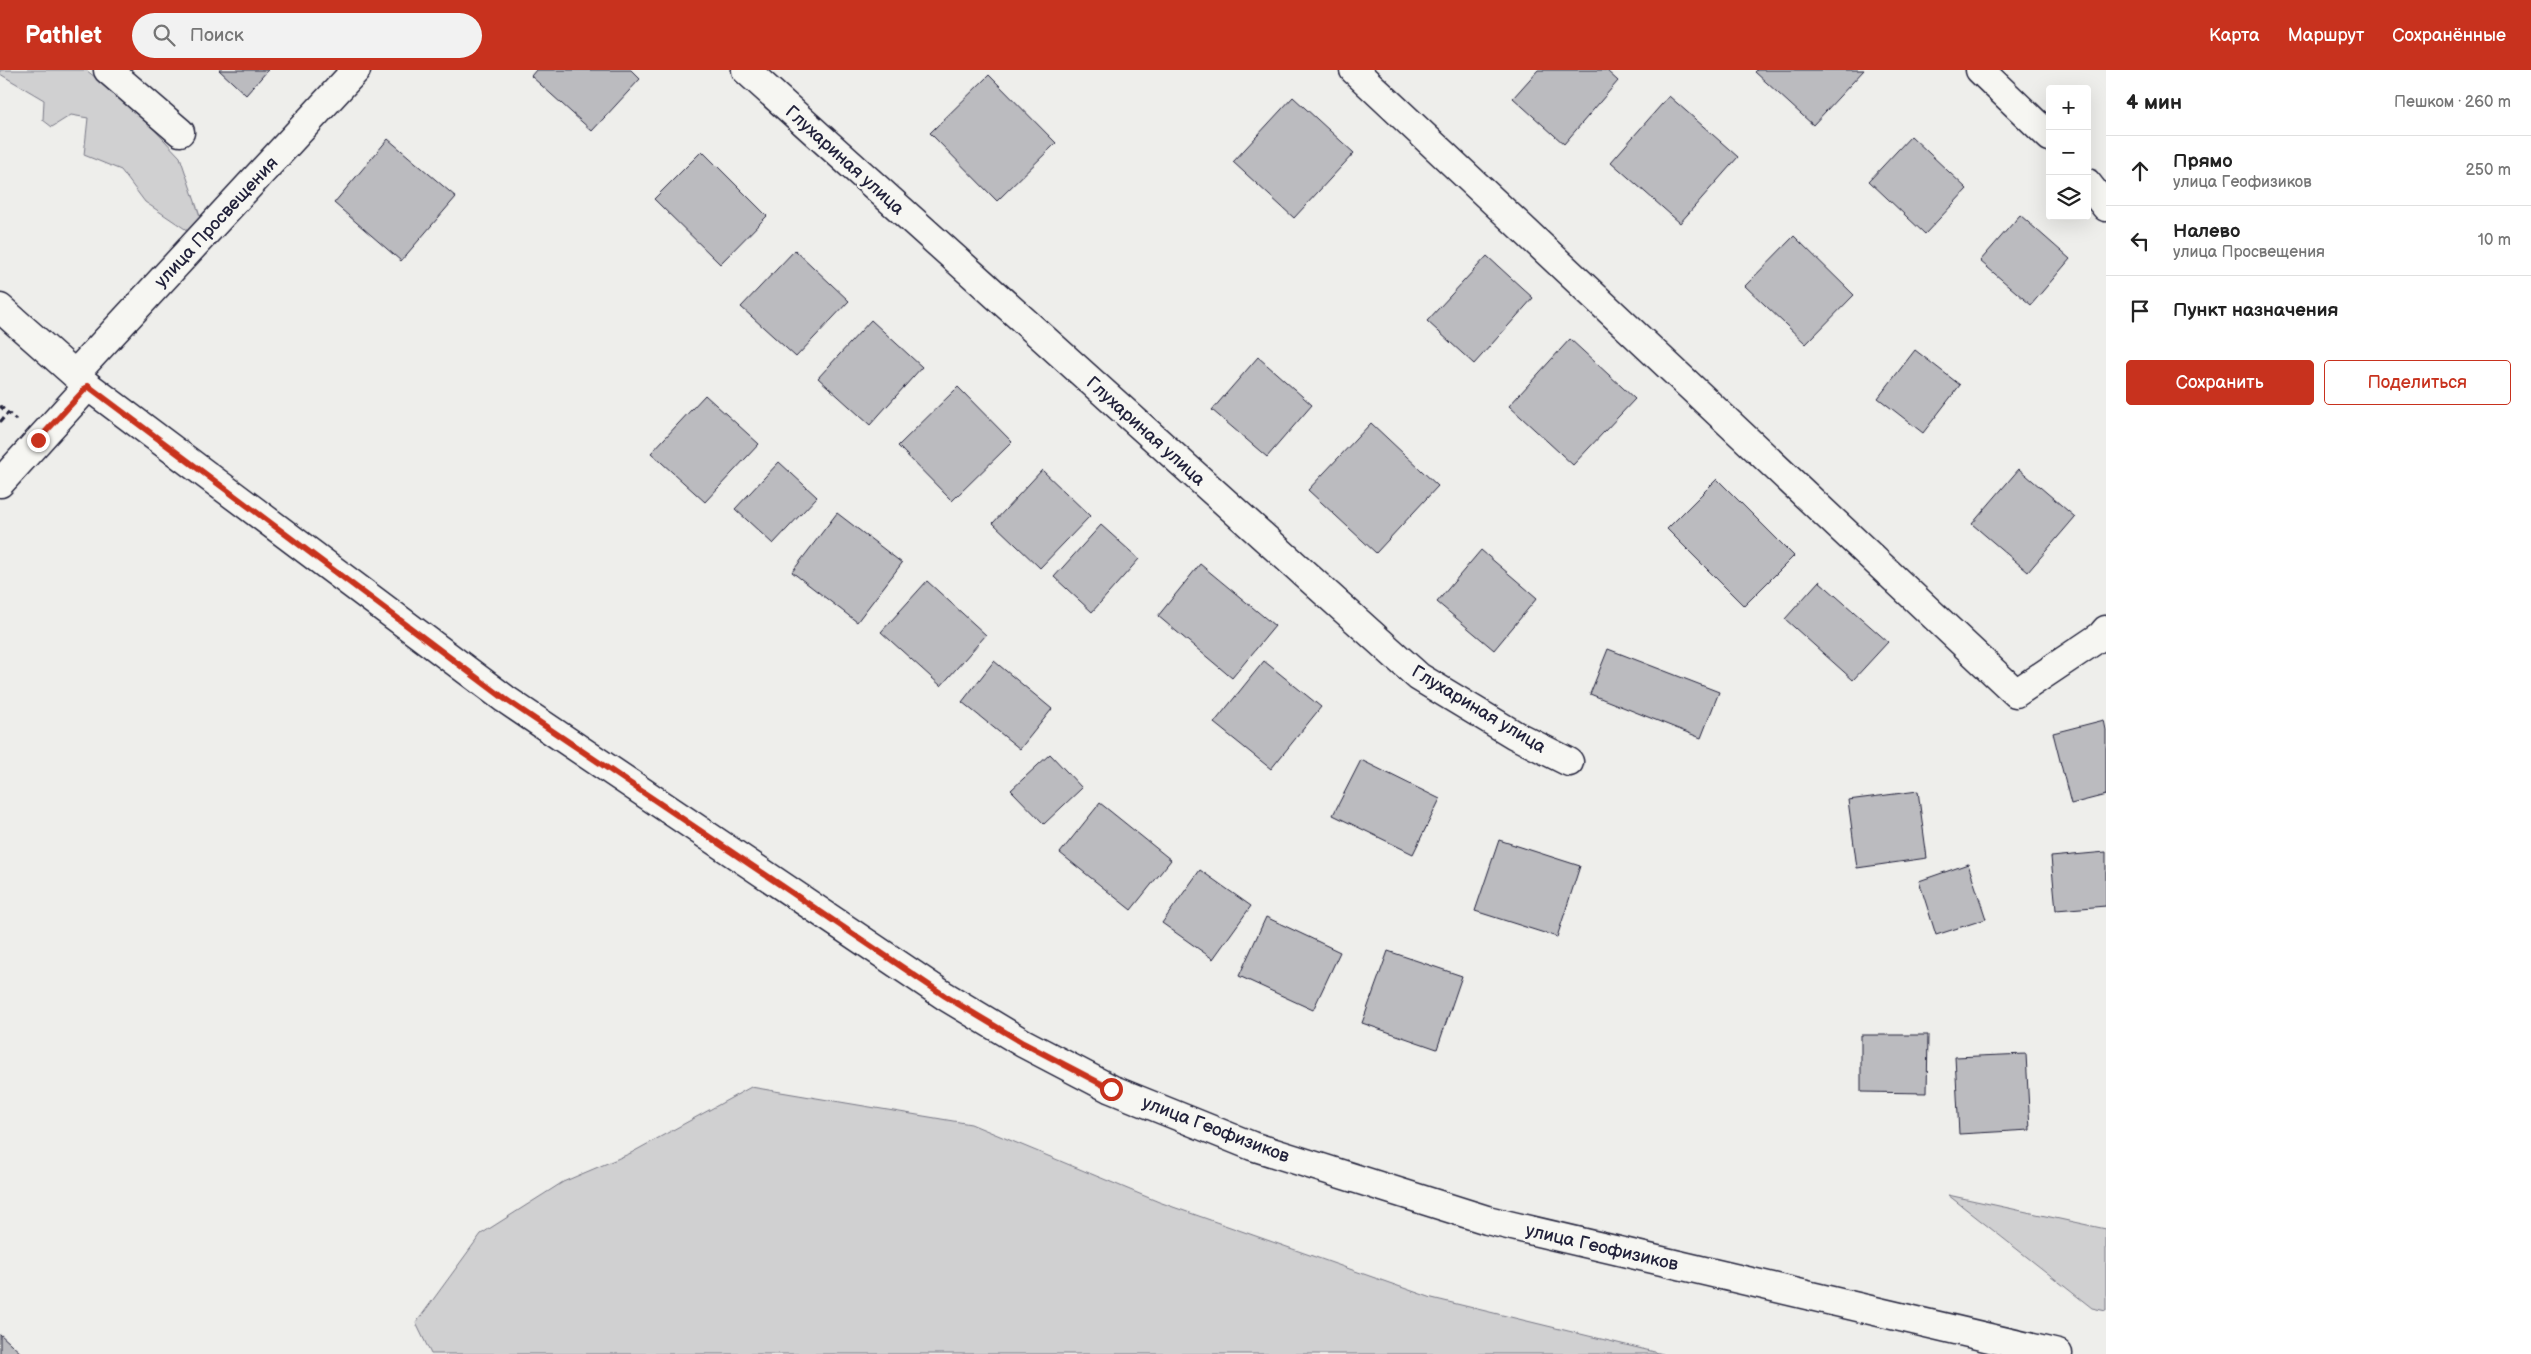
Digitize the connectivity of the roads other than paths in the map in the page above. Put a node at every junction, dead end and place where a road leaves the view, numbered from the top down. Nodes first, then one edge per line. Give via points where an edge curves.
1 (108, 70) edge
2 (356, 70) edge
3 (746, 70) edge
4 (1354, 70) edge
5 (1980, 70) edge
6 (180, 132) dead end
7 (2046, 133) edge
8 (2091, 188) edge
9 (2106, 206) edge
10 (0, 308) edge
11 (81, 380) junction
12 (0, 483) edge
13 (2106, 630) edge
14 (1569, 762) dead end
15 (2058, 1354) edge

1 - 6 street
2 - 11 street, улица Просвещения
3 - 14 street, Глухариная улица via 1419,677 1515,735
4 - 13 street via 2016,693
5 - 7 street
8 - 9 street
10 - 11 street, улица Геофизиков
11 - 12 street, улица Просвещения
11 - 15 street, улица Геофизиков via 505,699 945,996 1023,1043 1111,1089 1252,1146 1487,1220

